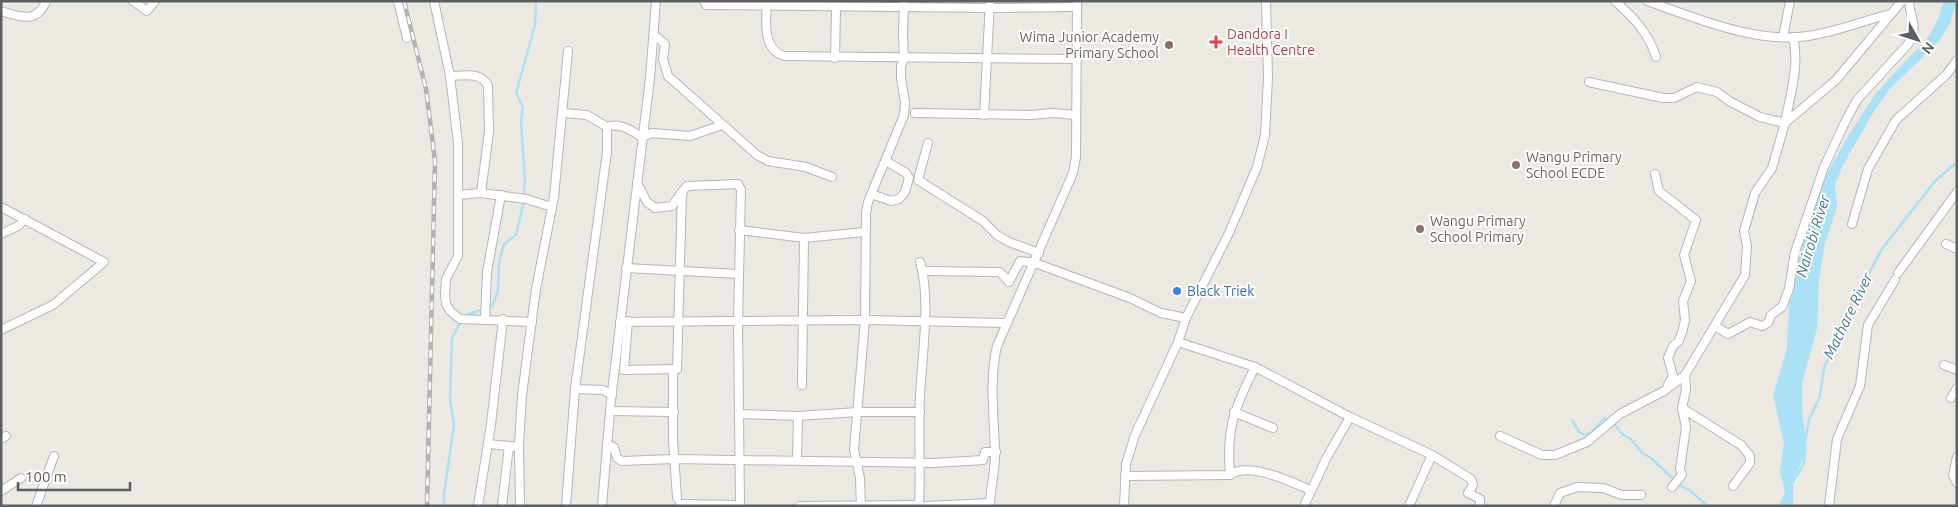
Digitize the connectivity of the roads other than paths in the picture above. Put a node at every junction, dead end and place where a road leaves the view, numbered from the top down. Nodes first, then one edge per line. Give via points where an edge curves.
1 (46, 1) edge
2 (133, 1) edge
3 (155, 1) edge
4 (398, 1) edge
5 (434, 1) edge
6 (656, 1) edge
7 (704, 1) edge
8 (1266, 1) edge
9 (1615, 1) edge
10 (1647, 1) edge
11 (1790, 1) edge
12 (1902, 1) edge
13 (1909, 1) edge
14 (767, 4) edge
15 (904, 4) edge
16 (1077, 4) edge
17 (990, 5) edge
18 (836, 7) junction
19 (1, 11) edge
20 (1890, 14) junction
21 (654, 35) junction
22 (1783, 37) junction
23 (1793, 37) junction
24 (407, 38) dead end
25 (568, 51) dead end
26 (1656, 57) dead end
27 (835, 58) junction
28 (904, 59) junction
29 (1077, 59) junction
30 (987, 60) junction
31 (1957, 60) edge
32 (450, 76) junction
33 (1589, 82) dead end
34 (563, 113) junction
35 (916, 113) dead end
36 (984, 115) junction
37 (1076, 115) junction
38 (1785, 123) junction
39 (722, 125) junction
40 (607, 127) junction
41 (642, 137) junction
42 (928, 143) dead end
43 (886, 161) junction
44 (1655, 174) dead end
45 (832, 177) dead end
46 (637, 183) junction
47 (683, 189) junction
48 (1957, 192) edge
49 (481, 193) junction
50 (871, 194) junction
51 (458, 195) junction
52 (501, 195) junction
53 (1, 207) edge
54 (552, 207) junction
55 (26, 219) junction
56 (1852, 224) dead end
57 (739, 230) junction
58 (864, 232) junction
59 (1, 234) edge
60 (804, 238) junction
61 (1946, 244) dead end
62 (1957, 250) edge
63 (1039, 253) junction
64 (920, 262) dead end
65 (1035, 263) junction
66 (626, 268) junction
67 (679, 270) junction
68 (923, 271) junction
69 (739, 274) junction
70 (485, 318) junction
71 (1186, 318) junction
72 (503, 319) junction
73 (865, 320) junction
74 (624, 321) junction
75 (803, 321) junction
76 (532, 322) junction
77 (680, 322) junction
78 (738, 322) junction
79 (924, 322) junction
80 (1006, 324) junction
81 (1715, 326) junction
82 (1, 330) edge
83 (1178, 342) junction
84 (1944, 365) dead end
85 (1255, 367) junction
86 (677, 369) junction
87 (1957, 370) edge
88 (1685, 375) junction
89 (802, 386) dead end
90 (1957, 388) edge
91 (575, 389) junction
92 (1664, 391) junction
93 (612, 395) junction
94 (1951, 398) dead end
95 (1682, 408) junction
96 (610, 411) junction
97 (674, 412) junction
98 (858, 412) junction
99 (920, 412) junction
100 (1234, 412) junction
101 (740, 414) junction
102 (798, 416) junction
103 (1350, 417) junction
104 (1274, 428) dead end
105 (1500, 436) dead end
106 (488, 444) junction
107 (607, 445) junction
108 (509, 446) junction
109 (519, 447) junction
110 (996, 452) junction
111 (1432, 455) junction
112 (54, 456) dead end
113 (1957, 457) edge
114 (673, 459) junction
115 (797, 460) junction
116 (741, 461) junction
117 (856, 461) junction
118 (919, 462) junction
119 (1230, 475) junction
120 (1125, 476) junction
121 (21, 478) dead end
122 (1956, 483) edge
123 (1675, 484) dead end
124 (1733, 486) dead end
125 (1, 490) edge
126 (1310, 490) junction
127 (1641, 495) dead end
128 (668, 496) dead end
129 (679, 503) edge
130 (990, 504) edge
131 (861, 505) edge
132 (919, 505) edge
133 (36, 506) edge
134 (478, 506) edge
135 (502, 506) edge
136 (520, 506) edge
137 (566, 506) edge
138 (602, 506) edge
139 (740, 506) edge
140 (799, 506) edge
141 (926, 506) edge
142 (1124, 506) edge
143 (1304, 506) edge
144 (1409, 506) edge
145 (1480, 506) edge
146 (1554, 506) edge
147 (1829, 506) edge

1 - 19 street via 34,17
2 - 3 street via 148,11
4 - 24 street
5 - 32 street
6 - 21 street
7 - 14 street via 706,5
8 - 71 street via 1268,85 1265,135 1257,168 1229,233
9 - 26 street via 1637,21 1650,39
10 - 22 street via 1702,21
11 - 22 street
12 - 20 street
13 - 81 street via 1914,34 1857,100 1847,118 1824,167 1795,252 1789,289 1782,307 1762,326 1750,322 1728,334
14 - 18 street
14 - 27 street via 768,42 774,51 784,56
15 - 17 street
15 - 18 street
15 - 28 street
16 - 17 street
16 - 29 street
17 - 30 street
18 - 27 street
20 - 23 street via 1810,36
20 - 38 street via 1836,80
21 - 39 street via 665,44 663,59 668,76
21 - 41 street
22 - 23 street
23 - 38 street via 1796,47
25 - 34 street
27 - 28 street
28 - 30 street
28 - 43 street via 901,80 904,115
29 - 30 street
29 - 37 street
30 - 36 street
31 - 56 street via 1947,74 1896,120 1868,169
32 - 49 street via 478,76 488,86 489,131
32 - 51 street via 458,143
33 - 38 street via 1663,98 1674,98 1697,87 1717,92 1728,102 1760,116
34 - 40 street via 587,115
34 - 54 street
35 - 36 street
36 - 37 street
37 - 63 street via 1073,174
38 - 81 street via 1772,168 1755,193 1744,231 1747,246 1745,275
39 - 41 street via 690,136 652,133
39 - 45 street via 757,155
40 - 41 street via 626,128
40 - 91 street via 607,152
41 - 46 street
42 - 63 street via 918,180 983,221 996,235
43 - 50 street
43 - 50 street via 909,178 905,192 892,201
44 - 92 street via 1659,191 1696,220 1684,255 1691,282 1683,301 1685,320 1679,341 1668,358 1673,376
46 - 47 street via 647,202 655,208 672,206
46 - 66 street
47 - 57 street via 688,186 739,185
47 - 67 street
48 - 147 street via 1896,276 1868,325 1860,386 1837,439
49 - 51 street
49 - 52 street
50 - 58 street
51 - 70 street via 458,256 446,279 446,304 460,319
52 - 54 street
52 - 70 street via 487,272
53 - 55 street
54 - 76 street
55 - 59 street
55 - 82 street via 104,262 53,305
57 - 60 street
57 - 69 street
58 - 60 street
58 - 73 street
60 - 75 street
61 - 62 street
63 - 65 street
64 - 68 street
65 - 68 street via 1020,262 1009,282 1000,272
65 - 71 street via 1130,298 1161,313
65 - 80 street
66 - 67 street
66 - 74 street
67 - 69 street
67 - 77 street
68 - 79 street
69 - 78 street
70 - 72 street
71 - 83 street
72 - 76 street
72 - 106 street
73 - 75 street
73 - 79 street
73 - 98 street
74 - 77 street
74 - 86 street via 624,370
74 - 93 street
75 - 78 street
75 - 89 street
76 - 109 street
77 - 78 street
77 - 86 street
78 - 101 street
79 - 80 street
79 - 99 street
80 - 110 street via 994,358
81 - 88 street
83 - 85 street
83 - 120 street via 1135,435
84 - 87 street
85 - 100 street
85 - 103 street
86 - 97 street via 673,371
88 - 92 street
88 - 95 street
90 - 94 street
91 - 93 street via 603,390
91 - 137 street
92 - 105 street via 1620,414 1587,442 1555,455 1542,455
93 - 96 street
95 - 123 street via 1686,427 1682,475
95 - 124 street via 1741,445 1750,456 1750,463
96 - 97 street
96 - 107 street
97 - 114 street
98 - 99 street
98 - 102 street
98 - 117 street
99 - 118 street
100 - 104 street
100 - 119 street via 1228,445
101 - 102 street
101 - 116 street
102 - 115 street
103 - 111 street
103 - 126 street
106 - 108 street
106 - 134 street
107 - 114 street via 614,447 617,458 622,460
107 - 138 street
108 - 109 street
108 - 135 street
109 - 136 street
110 - 118 street via 986,452 983,460
110 - 130 street
111 - 144 street
111 - 145 street via 1471,479 1473,485 1468,493 1480,500
112 - 133 street
113 - 122 street via 1953,475
114 - 116 street
114 - 129 street
115 - 116 street
115 - 117 street
116 - 139 street
117 - 118 street
117 - 131 street
118 - 132 street
119 - 120 street
119 - 126 street via 1235,471 1266,472
120 - 142 street
121 - 125 street
126 - 143 street
127 - 146 street via 1577,487 1560,493
128 - 129 street
129 - 139 street
130 - 141 street
131 - 132 street
131 - 140 street

